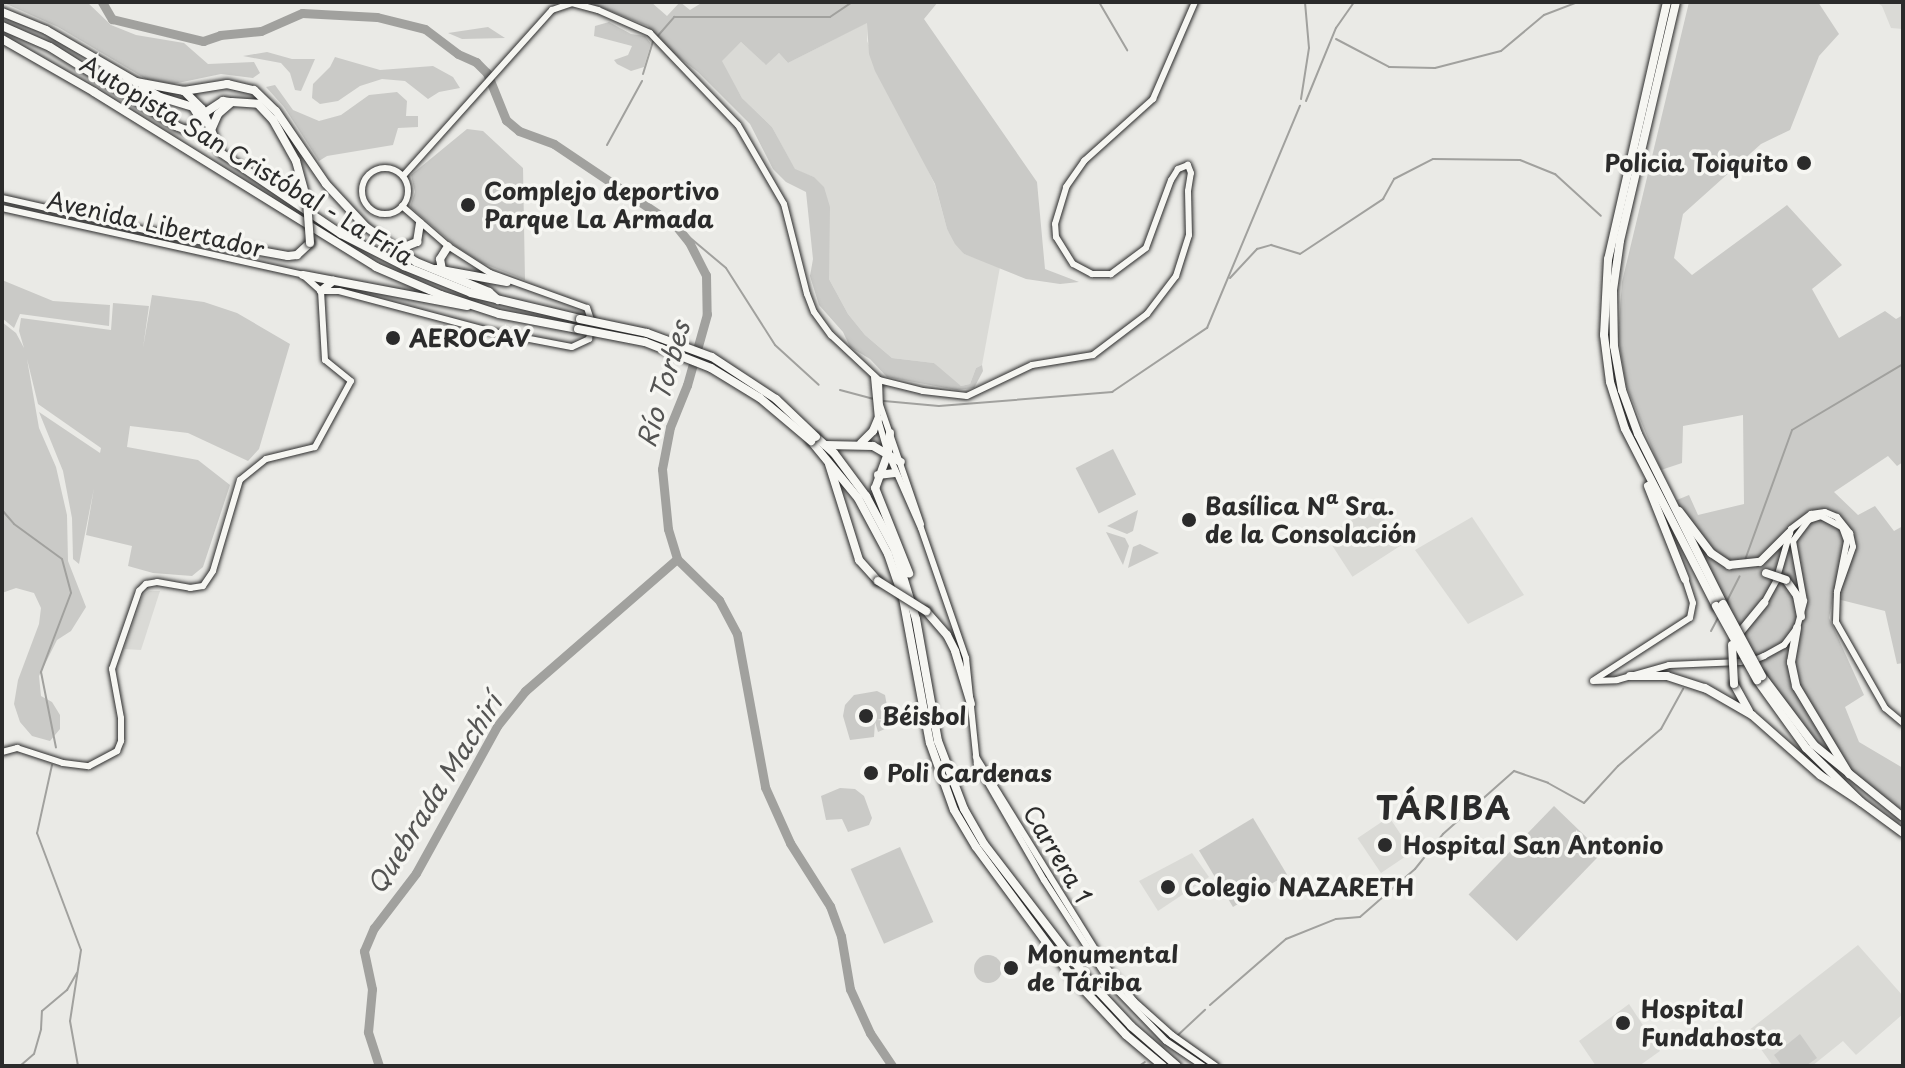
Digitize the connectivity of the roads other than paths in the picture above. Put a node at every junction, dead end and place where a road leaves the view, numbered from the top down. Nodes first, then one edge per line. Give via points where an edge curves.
1 (1195, 2) edge
2 (1667, 2) edge
3 (1676, 2) edge
4 (2, 12) edge
5 (2, 26) edge
6 (2, 39) edge
7 (136, 82) junction
8 (184, 91) junction
9 (232, 102) junction
10 (202, 115) junction
11 (211, 131) junction
12 (403, 176) junction
13 (2, 198) edge
14 (402, 206) junction
15 (2, 208) edge
16 (420, 223) junction
17 (149, 231) joint
18 (448, 246) junction
19 (397, 250) junction
20 (442, 272) junction
21 (303, 275) junction
22 (333, 281) junction
23 (507, 282) junction
24 (321, 291) junction
25 (498, 300) junction
26 (474, 305) junction
27 (579, 324) junction
28 (876, 379) junction
29 (878, 405) junction
30 (878, 419) junction
31 (890, 433) junction
32 (814, 439) junction
33 (861, 443) junction
34 (825, 445) junction
35 (888, 453) junction
36 (825, 456) junction
37 (901, 462) junction
38 (1641, 462) junction
39 (895, 473) junction
40 (878, 475) junction
41 (1661, 485) junction
42 (921, 528) junction
43 (1789, 533) junction
44 (1729, 565) junction
45 (1685, 579) joint
46 (1837, 592) junction
47 (1764, 603) joint
48 (1719, 605) junction
49 (1801, 617) junction
50 (1797, 628) junction
51 (919, 637) junction
52 (1630, 676) junction
53 (1760, 678) junction
54 (971, 704) junction
55 (1752, 715) junction
56 (1903, 723) edge
57 (2, 752) edge
58 (975, 757) junction
59 (1852, 778) junction
60 (1861, 802) junction
61 (1903, 817) edge
62 (1903, 833) edge
63 (1163, 1066) edge
64 (1177, 1066) edge
65 (1203, 1066) edge
66 (1216, 1066) edge

1 - 28 street via 1153,99 1084,161 1066,187 1055,224 1056,237 1073,264 1092,274 1111,274 1146,248 1171,180 1188,165 1189,235 1176,276 1158,302 1093,355 1032,365 975,394 946,395
2 - 38 highway via 1604,284 1610,382
3 - 41 highway via 1620,241 1613,309 1622,390
4 - 7 highway, Autopista San Cristóbal - La Fría via 46,30
5 - 10 highway via 50,47 182,129 194,128
6 - 26 highway, Autopista San Cristóbal - La Fría via 376,267
7 - 8 highway, Autopista San Cristóbal - La Fría
7 - 10 highway
8 - 10 highway
8 - 19 highway, Autopista San Cristóbal - La Fría via 234,84 267,99 326,184 366,227
9 - 10 highway via 223,101
9 - 11 highway via 218,114
9 - 17 highway, bridge via 258,104 296,161 307,201 310,243 288,256
10 - 11 highway
11 - 25 highway via 221,153 331,229 404,266
12 - 14 street via 408,193
12 - 14 street via 380,169 368,176 363,189 366,203 376,212 390,213
12 - 28 street via 558,6 580,4 639,26 747,137 784,204 814,312
13 - 17 street, Avenida Libertador
14 - 16 street
15 - 21 street, Avenida Libertador
16 - 18 street
16 - 19 highway via 417,242
18 - 20 highway via 441,254
18 - 23 street
19 - 20 highway, Autopista San Cristóbal - La Fría
20 - 23 highway
20 - 25 highway, Autopista San Cristóbal - La Fría
21 - 22 highway
21 - 24 street
22 - 24 highway
22 - 26 highway via 456,307
23 - 24 street via 583,306 592,317 589,339 572,347
24 - 57 street via 325,360 351,381 315,447 266,459 240,480 213,571 203,586 142,586 112,669 121,741 111,756 89,766 17,748
25 - 27 highway, Autopista San Cristóbal - La Fría
26 - 27 highway, Autopista San Cristóbal - La Fría
27 - 32 highway, Autopista San Cristóbal - La Fría, bridge via 711,368
28 - 29 street
29 - 30 street
29 - 31 street
30 - 33 highway
30 - 35 street
31 - 35 highway
31 - 37 street
32 - 34 highway, Autopista San Cristóbal - La Fría
32 - 36 highway, Autopista San Cristóbal - La Fría
33 - 34 highway
33 - 35 highway
34 - 51 highway, Autopista San Cristóbal - La Fría via 866,496 889,538
35 - 37 highway
35 - 39 street
35 - 40 highway
36 - 54 highway, bridge via 859,560 878,581 926,611 947,635
36 - 63 highway, Autopista San Cristóbal - La Fría via 858,498 897,578 930,743 954,810 1072,977
37 - 42 street
38 - 45 highway
38 - 48 highway
39 - 40 highway
39 - 42 street
40 - 51 highway via 875,488 912,586
41 - 44 highway via 1711,553
41 - 48 highway
42 - 54 street, Carrera 1 via 963,649
43 - 44 highway via 1760,562
43 - 46 street via 1816,512 1832,513 1842,521 1853,547
43 - 47 street
44 - 49 highway, bridge via 1786,580 1797,596
45 - 52 street via 1693,603 1690,618 1597,682
46 - 49 street via 1846,536 1831,519 1815,517 1793,541 1804,590
46 - 56 street via 1840,632 1885,708
47 - 55 highway, bridge via 1732,645 1734,684
48 - 53 highway, bridge
49 - 50 street
50 - 52 street via 1784,645 1763,657 1656,667
50 - 59 highway via 1791,662 1796,686
51 - 64 highway, Autopista San Cristóbal - La Fría via 938,741 954,790 977,832 1089,981
52 - 55 highway via 1667,676 1694,683
53 - 59 highway via 1814,745
53 - 60 highway via 1806,748
54 - 58 street, Carrera 1
55 - 60 highway via 1820,775
58 - 65 street, Carrera 1 via 1044,880 1111,984 1166,1041
58 - 66 street, Carrera 1 via 1107,968 1134,1001
59 - 61 highway
60 - 62 highway

